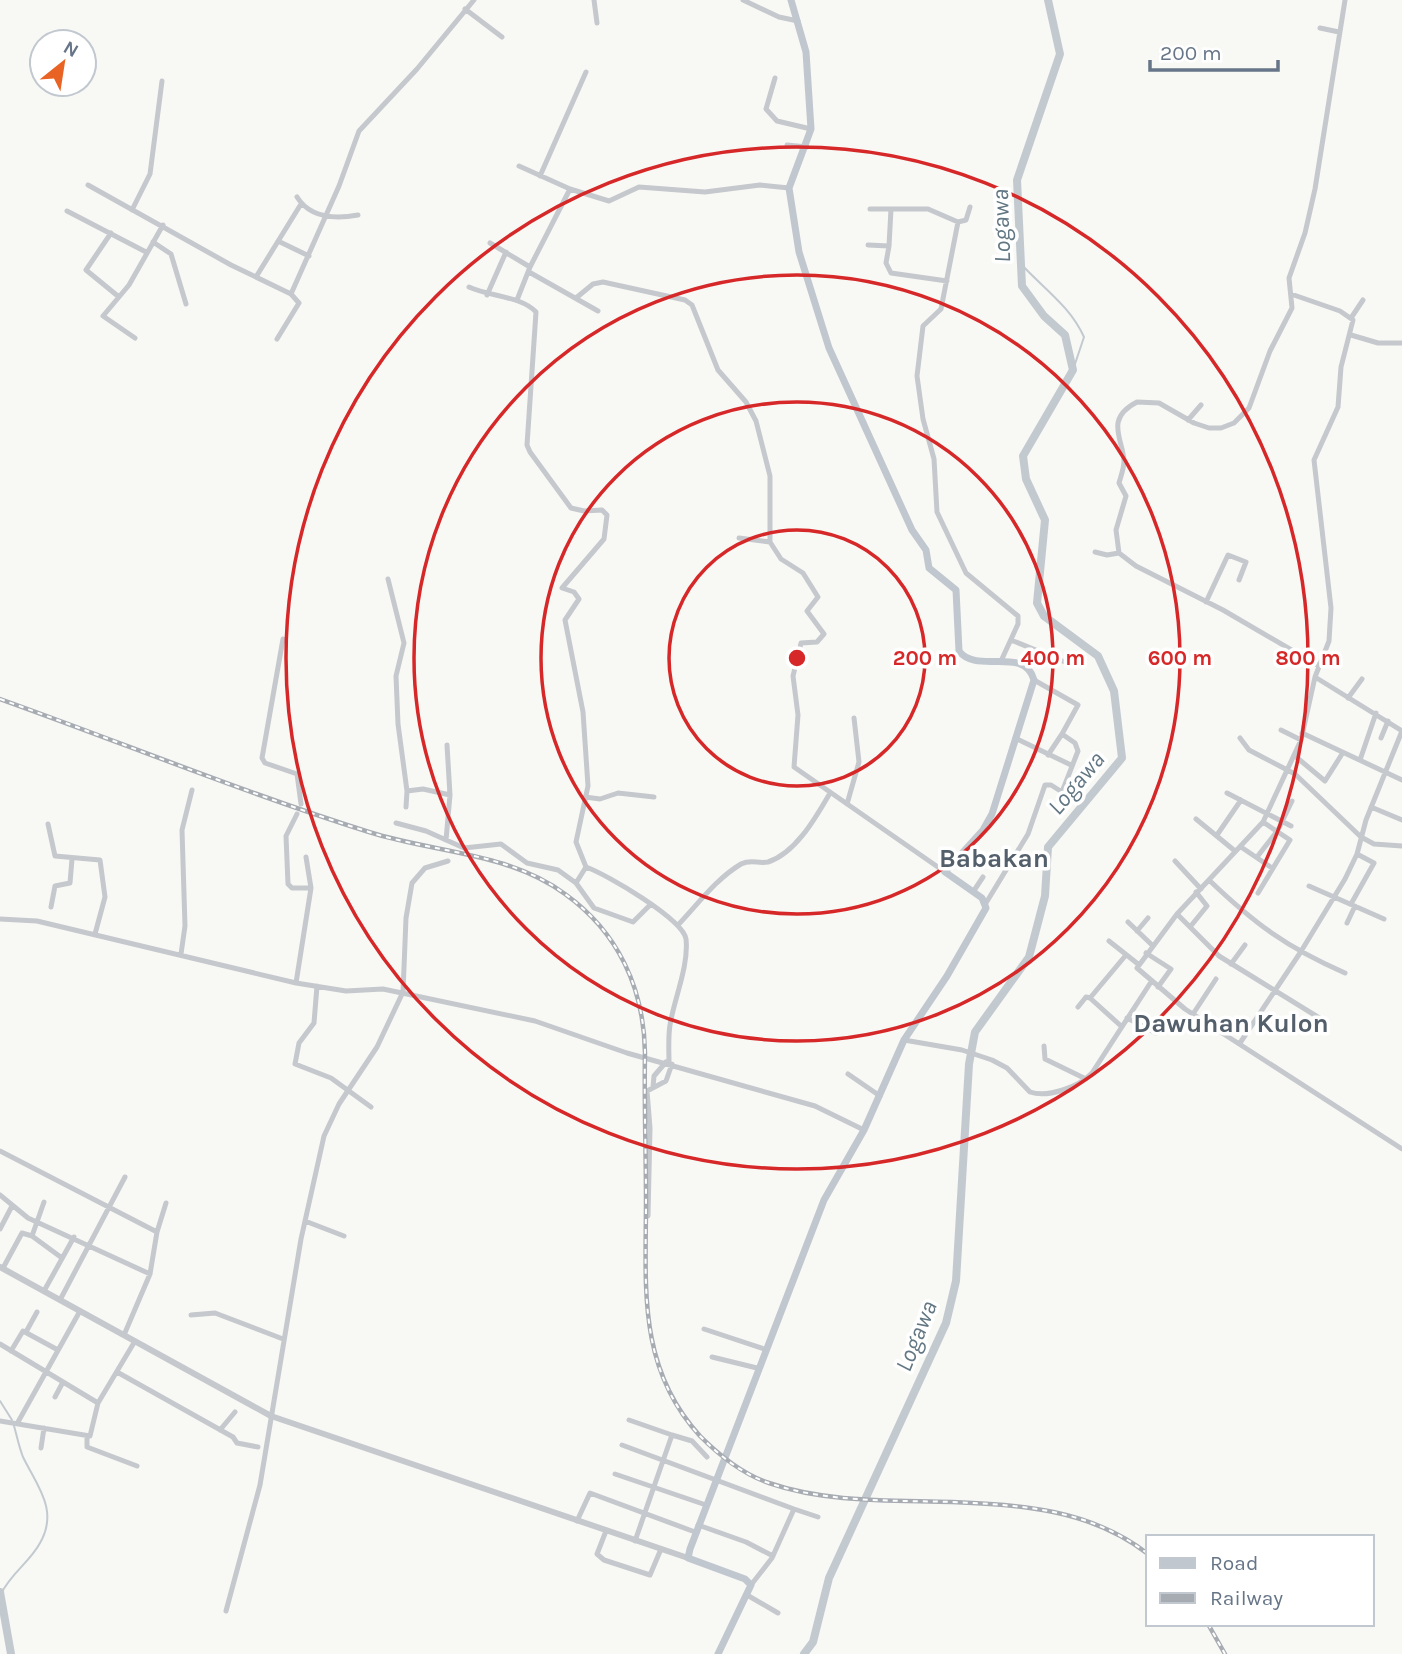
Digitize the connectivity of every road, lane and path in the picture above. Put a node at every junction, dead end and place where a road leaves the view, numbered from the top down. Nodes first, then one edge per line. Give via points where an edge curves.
1 (474, 0) edge
2 (594, 0) edge
3 (743, 0) edge
4 (791, 0) edge
5 (1345, 0) edge
6 (465, 9) junction
7 (798, 21) junction
8 (597, 23) dead end
9 (1320, 28) dead end
10 (1339, 32) junction
11 (502, 37) dead end
12 (586, 72) dead end
13 (775, 78) dead end
14 (162, 81) dead end
15 (811, 129) junction
16 (787, 145) dead end
17 (807, 147) junction
18 (519, 166) dead end
19 (540, 176) junction
20 (88, 185) dead end
21 (789, 188) junction
22 (570, 189) junction
23 (297, 197) dead end
24 (301, 204) junction
25 (970, 207) dead end
26 (870, 209) dead end
27 (891, 209) junction
28 (132, 210) junction
29 (67, 211) dead end
30 (358, 215) dead end
31 (326, 217) junction
32 (958, 222) junction
33 (163, 225) junction
34 (111, 233) junction
35 (278, 241) junction
36 (153, 242) junction
37 (490, 243) dead end
38 (868, 244) dead end
39 (889, 246) junction
40 (146, 252) junction
41 (506, 252) junction
42 (309, 256) junction
43 (530, 270) junction
44 (256, 277) junction
45 (947, 281) junction
46 (469, 287) dead end
47 (291, 294) junction
48 (1290, 294) junction
49 (487, 295) junction
50 (119, 297) junction
51 (576, 298) junction
52 (517, 300) junction
53 (1363, 300) dead end
54 (186, 304) dead end
55 (598, 311) dead end
56 (1351, 318) junction
57 (1351, 335) junction
58 (135, 338) dead end
59 (277, 339) dead end
60 (1402, 343) edge
61 (1201, 405) dead end
62 (1188, 420) junction
63 (739, 538) dead end
64 (770, 542) junction
65 (1095, 552) dead end
66 (1119, 553) junction
67 (388, 579) dead end
68 (1239, 580) dead end
69 (1206, 602) junction
70 (284, 639) dead end
71 (1011, 640) junction
72 (1001, 661) junction
73 (1065, 662) dead end
74 (1319, 666) junction
75 (1315, 677) junction
76 (1362, 679) dead end
77 (1034, 680) junction
78 (1348, 698) junction
79 (1376, 713) junction
80 (854, 718) dead end
81 (1388, 721) junction
82 (1281, 730) dead end
83 (1062, 734) junction
84 (1301, 737) junction
85 (1015, 738) junction
86 (1240, 738) dead end
87 (1381, 738) dead end
88 (447, 745) dead end
89 (1342, 754) junction
90 (1048, 755) junction
91 (1295, 756) junction
92 (1360, 760) junction
93 (1070, 765) junction
94 (1289, 770) junction
95 (1387, 773) junction
96 (1402, 780) edge
97 (192, 790) dead end
98 (407, 791) junction
99 (830, 793) junction
100 (1227, 793) dead end
101 (450, 795) junction
102 (585, 797) junction
103 (654, 797) dead end
104 (1241, 800) junction
105 (1292, 801) dead end
106 (301, 804) dead end
107 (847, 804) junction
108 (406, 807) dead end
109 (1371, 807) junction
110 (297, 814) dead end
111 (1268, 814) junction
112 (1196, 819) dead end
113 (1402, 820) edge
114 (1281, 821) junction
115 (1263, 822) junction
116 (396, 823) dead end
117 (48, 824) dead end
118 (1291, 826) dead end
119 (1278, 830) junction
120 (1217, 835) junction
121 (1361, 837) junction
122 (446, 840) junction
123 (1402, 846) edge
124 (1238, 849) junction
125 (1357, 854) junction
126 (306, 857) dead end
127 (1257, 857) junction
128 (72, 859) junction
129 (448, 861) dead end
130 (1175, 861) dead end
131 (586, 867) junction
132 (1272, 868) junction
133 (945, 872) junction
134 (983, 877) dead end
135 (1209, 880) junction
136 (576, 883) junction
137 (1309, 886) dead end
138 (311, 888) junction
139 (1198, 890) junction
140 (973, 892) junction
141 (1258, 893) dead end
142 (1334, 899) junction
143 (986, 904) junction
144 (650, 905) junction
145 (1353, 905) junction
146 (51, 907) dead end
147 (1177, 914) junction
148 (1148, 918) dead end
149 (0, 919) edge
150 (1384, 919) dead end
151 (1128, 922) dead end
152 (1347, 923) dead end
153 (678, 925) junction
154 (1190, 927) junction
155 (1137, 931) junction
156 (95, 934) junction
157 (1110, 941) dead end
158 (1245, 944) dead end
159 (1152, 945) junction
160 (1146, 953) junction
161 (1300, 953) junction
162 (181, 954) junction
163 (1126, 955) junction
164 (1138, 964) junction
165 (1231, 964) junction
166 (1345, 973) dead end
167 (1216, 979) dead end
168 (1151, 982) junction
169 (296, 983) junction
170 (317, 986) junction
171 (1158, 987) junction
172 (403, 992) junction
173 (1274, 992) junction
174 (1090, 998) junction
175 (1078, 1007) dead end
176 (1194, 1014) junction
177 (1127, 1018) junction
178 (1321, 1019) dead end
179 (1121, 1026) junction
180 (1156, 1033) dead end
181 (904, 1040) junction
182 (1240, 1043) junction
183 (1044, 1046) dead end
184 (669, 1063) junction
185 (848, 1074) dead end
186 (1086, 1079) junction
187 (653, 1087) junction
188 (348, 1091) junction
189 (880, 1096) junction
190 (371, 1107) dead end
191 (864, 1129) junction
192 (1402, 1149) edge
193 (0, 1151) edge
194 (125, 1177) dead end
195 (0, 1195) edge
196 (44, 1202) dead end
197 (166, 1203) dead end
198 (12, 1206) junction
199 (108, 1206) junction
200 (648, 1216) dead end
201 (305, 1221) junction
202 (39, 1223) junction
203 (0, 1229) edge
204 (158, 1231) junction
205 (32, 1236) junction
206 (344, 1236) dead end
207 (74, 1237) junction
208 (88, 1243) junction
209 (62, 1258) junction
210 (1, 1268) edge
211 (150, 1274) junction
212 (44, 1291) junction
213 (60, 1300) junction
214 (79, 1311) junction
215 (37, 1312) dead end
216 (191, 1315) dead end
217 (704, 1329) dead end
218 (26, 1332) junction
219 (124, 1335) junction
220 (284, 1339) junction
221 (135, 1342) junction
222 (0, 1344) edge
223 (764, 1349) junction
224 (58, 1350) junction
225 (11, 1351) junction
226 (712, 1357) dead end
227 (757, 1368) junction
228 (117, 1371) junction
229 (45, 1372) junction
230 (63, 1382) junction
231 (55, 1396) dead end
232 (97, 1403) junction
233 (235, 1412) dead end
234 (271, 1416) junction
235 (629, 1420) dead end
236 (0, 1421) edge
237 (14, 1422) junction
238 (44, 1428) junction
239 (220, 1430) junction
240 (672, 1435) junction
241 (87, 1437) junction
242 (622, 1445) dead end
243 (258, 1447) dead end
244 (41, 1448) dead end
245 (707, 1457) dead end
246 (661, 1459) junction
247 (137, 1466) dead end
248 (615, 1474) dead end
249 (716, 1478) junction
250 (652, 1487) junction
251 (706, 1506) junction
252 (794, 1509) junction
253 (643, 1513) junction
254 (818, 1517) dead end
255 (577, 1521) junction
256 (696, 1528) junction
257 (606, 1531) junction
258 (635, 1541) junction
259 (661, 1549) junction
260 (772, 1556) junction
261 (688, 1558) junction
262 (751, 1586) junction
263 (747, 1595) junction
264 (226, 1611) dead end
265 (778, 1613) dead end
266 (718, 1654) edge

1 - 6 street
2 - 8 street
3 - 7 street
4 - 7 main road
5 - 10 street
6 - 11 street
6 - 31 street via 359,131
7 - 15 main road via 809,71
9 - 10 street
10 - 48 street via 1315,189 1289,278
12 - 19 street
13 - 15 street via 766,109 777,121
14 - 28 street via 150,174
15 - 17 main road
16 - 17 street
17 - 21 main road
18 - 19 street
19 - 22 street
20 - 28 street
21 - 22 street via 760,185 705,192 639,187 609,201
21 - 72 main road via 799,252 828,348 912,530 926,550 929,568 956,590 958,651 971,660
22 - 43 street
23 - 24 street
24 - 31 street
24 - 35 street
25 - 32 street via 967,220
26 - 27 street
27 - 32 street via 928,209
27 - 39 street
28 - 33 street
29 - 34 street
30 - 31 street
31 - 42 street
32 - 45 street
33 - 36 street
33 - 44 street
34 - 40 street
34 - 50 street via 86,270
35 - 42 street
35 - 44 street
36 - 40 street
36 - 54 street via 171,254
37 - 41 street
38 - 39 street
39 - 45 street via 886,263 891,273
40 - 50 street
41 - 43 street
41 - 49 street
42 - 47 street
43 - 51 street
43 - 52 street
44 - 47 street
45 - 71 street via 939,314 923,326 917,366 935,467 936,504 940,522 966,573 1017,614
46 - 49 street
47 - 59 street via 299,303
48 - 56 street
48 - 62 street via 1290,312 1243,416 1221,428
49 - 52 street
50 - 58 street via 103,317
51 - 55 street
51 - 64 street via 603,282 692,305 718,370 746,401 756,421 770,477
52 - 102 street via 537,314 530,452 571,508 602,510 607,515 607,532 596,552 562,584 579,599 565,620 583,712
53 - 56 street
56 - 57 street
57 - 60 street via 1378,343
57 - 74 street via 1341,367 1338,407 1314,460 1332,596 1329,642
61 - 62 street
62 - 66 street via 1153,402 1137,402 1122,415 1117,433 1124,463 1119,483 1126,496 1116,530
63 - 64 street
64 - 99 street via 781,559 803,573 818,597 807,611 824,634 817,642 801,643 793,677 798,715 794,765
65 - 66 street
66 - 69 street
67 - 98 street via 404,643 396,676
68 - 69 street via 1246,562 1228,555
69 - 74 street
70 - 106 street via 262,758 297,774
71 - 72 street
71 - 73 street
72 - 77 main road via 1023,665
74 - 75 street
75 - 78 street
75 - 84 street
76 - 78 street
77 - 83 street via 1078,705
77 - 85 main road
78 - 79 street
79 - 81 street
79 - 92 street
80 - 107 street via 859,762
81 - 87 street
81 - 95 street via 1402,731
82 - 84 street
83 - 90 street
83 - 93 street via 1077,746
84 - 89 street
84 - 91 street
85 - 90 street
85 - 133 main road via 989,820
86 - 94 street via 1254,754
88 - 101 street
89 - 91 street via 1325,781
89 - 92 street
90 - 93 street
91 - 94 street
92 - 95 street
93 - 143 street via 1062,792 1051,785 1044,787 1028,834
94 - 111 street
94 - 121 street
95 - 96 street
95 - 109 street
97 - 162 street via 182,830 185,926
98 - 101 street
98 - 108 street
99 - 107 street
99 - 153 street via 815,819 787,849 767,862 749,860 740,865 715,884
100 - 104 street
101 - 122 street
102 - 103 street via 600,799 618,793
102 - 131 street via 576,842
104 - 111 street
104 - 120 street
105 - 114 street
107 - 133 street
109 - 113 street
109 - 121 street
110 - 138 street via 286,833 288,884
111 - 114 street
111 - 115 street
112 - 120 street
114 - 118 street
114 - 119 street
115 - 119 street
115 - 124 street
116 - 122 street
117 - 128 street via 54,854
119 - 127 street
119 - 132 street via 1290,840
120 - 124 street
121 - 123 street via 1374,844
121 - 125 street
122 - 136 street via 469,849 500,844 527,863 558,870
124 - 127 street
124 - 135 street
125 - 142 street
125 - 145 street via 1374,863
126 - 138 street
127 - 132 street
128 - 146 street via 70,883 55,886
128 - 156 street via 100,860 105,897
129 - 172 street via 425,868 412,883
130 - 139 street
131 - 136 street
131 - 144 street
132 - 141 street
133 - 140 main road
134 - 140 street
135 - 139 street
135 - 161 street via 1265,932
136 - 144 street via 594,908 633,922
137 - 142 street
138 - 169 street
139 - 147 street
139 - 154 street via 1207,906
140 - 143 main road
142 - 145 street
142 - 161 street
143 - 181 main road via 947,976
144 - 153 street
145 - 150 street
145 - 152 street
147 - 154 street
147 - 159 street
148 - 155 street
149 - 156 street via 37,921
151 - 155 street
153 - 184 street via 685,942 669,1026
154 - 165 street
155 - 159 street
156 - 162 street
157 - 163 street
158 - 165 street
159 - 160 street
160 - 164 street
160 - 171 street via 1171,969
161 - 166 street
161 - 173 street
162 - 169 street
163 - 164 street
163 - 174 street
164 - 168 street via 1138,971
165 - 173 street
167 - 176 street
168 - 171 street
168 - 177 street
169 - 170 street
170 - 172 street
170 - 188 street via 314,1023 299,1043 294,1061
171 - 176 street
172 - 184 street via 535,1021
172 - 188 street via 372,1057
173 - 178 street
173 - 182 street
174 - 175 street
174 - 179 street
176 - 182 street
177 - 179 street
177 - 180 street
179 - 186 street
181 - 186 street via 983,1056 1007,1068 1034,1094
181 - 189 main road
182 - 192 street
183 - 186 street via 1045,1059
184 - 187 street via 654,1076
184 - 187 street via 666,1081
184 - 191 street via 815,1106
185 - 189 street
187 - 200 street via 648,1091
188 - 190 street
188 - 201 street via 324,1136
189 - 191 main road
191 - 223 main road via 824,1200
193 - 199 street
194 - 199 street
195 - 198 street
196 - 202 street
197 - 204 street
198 - 202 street
198 - 203 street
199 - 204 street
199 - 208 street
201 - 206 street
201 - 220 street
202 - 205 street
202 - 207 street
204 - 211 street
205 - 209 street
205 - 210 street via 22,1233
207 - 208 street
207 - 209 street
208 - 211 street via 124,1265
208 - 213 street
209 - 212 street
210 - 212 street
211 - 219 street
212 - 213 street
213 - 214 street
214 - 219 street
214 - 224 street
215 - 218 street
216 - 220 street via 215,1313
217 - 223 street
218 - 224 street
218 - 225 street
219 - 221 street
220 - 234 street
221 - 228 street
221 - 234 street
222 - 225 street
223 - 227 main road
224 - 229 street
225 - 229 street
226 - 227 street
227 - 249 main road
228 - 232 street
228 - 239 street
229 - 230 street
229 - 237 street
230 - 231 street
230 - 232 street
232 - 241 street via 92,1434
233 - 239 street
234 - 255 street
234 - 264 street via 260,1485
235 - 240 street
236 - 237 street
237 - 238 street
238 - 241 street
238 - 244 street
239 - 243 street via 237,1443
240 - 245 street via 692,1441
240 - 246 street
241 - 247 street via 90,1449
242 - 246 street
246 - 249 street
246 - 250 street
248 - 250 street
249 - 251 main road
249 - 252 street
250 - 251 street
250 - 253 street
251 - 256 main road
252 - 254 street
252 - 260 street
253 - 255 street via 590,1493
253 - 256 street
253 - 258 street
255 - 257 street
256 - 260 street via 746,1542
256 - 261 main road
257 - 258 street
257 - 259 street via 597,1555 615,1564 650,1575
258 - 259 street
259 - 261 street
260 - 262 street
261 - 262 main road via 745,1579
262 - 263 main road
263 - 265 street
263 - 266 main road

